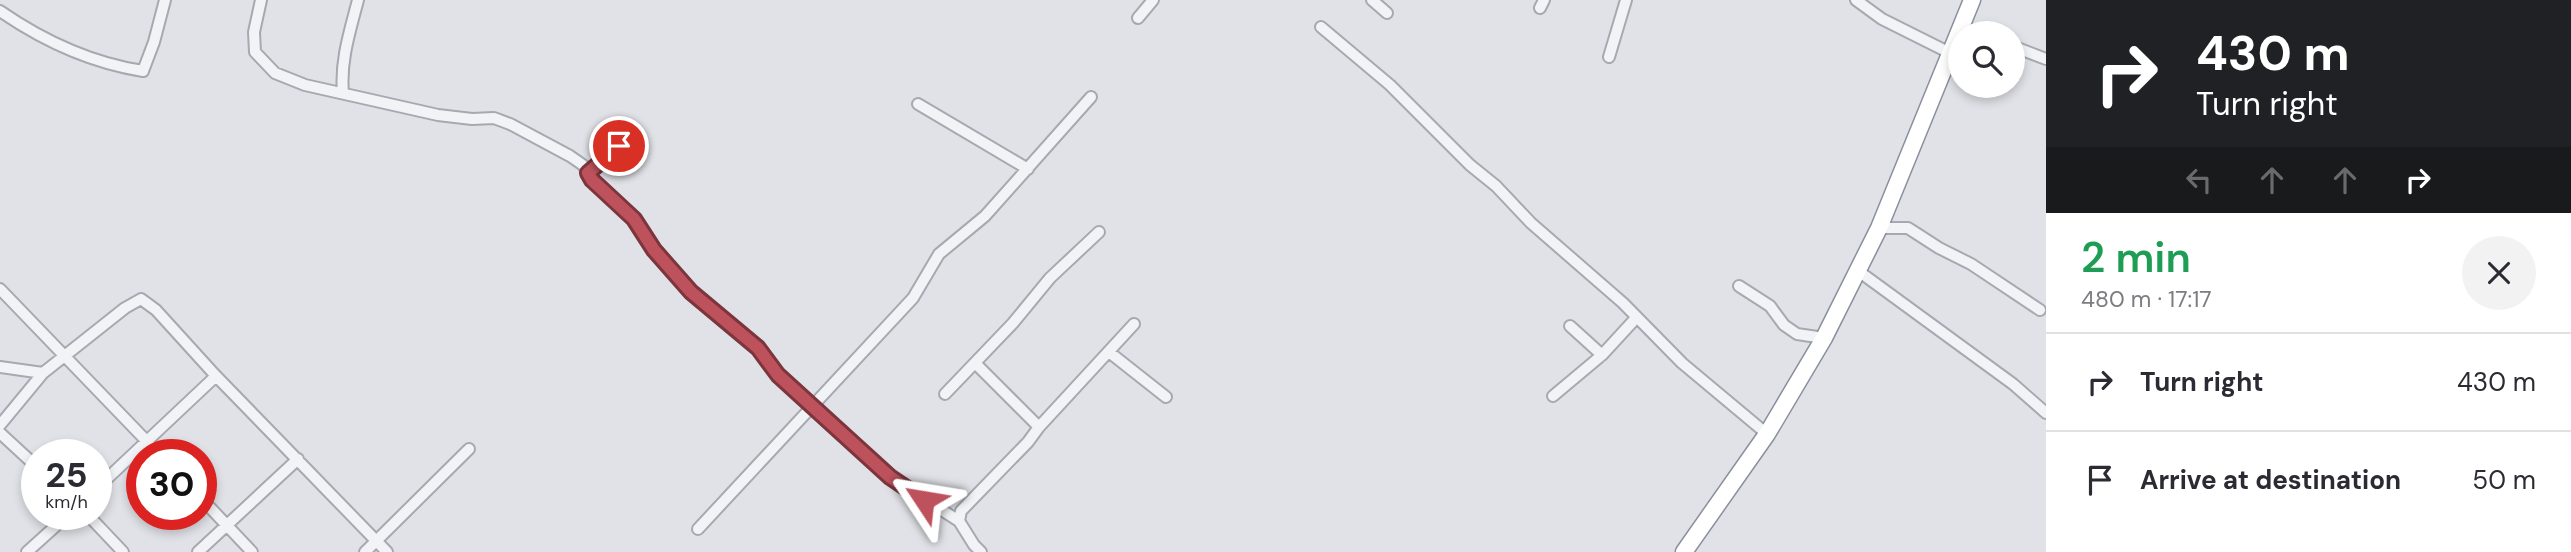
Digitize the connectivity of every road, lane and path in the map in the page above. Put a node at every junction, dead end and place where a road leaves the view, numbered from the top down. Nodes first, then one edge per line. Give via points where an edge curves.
1 (165, 0) edge
2 (261, 0) edge
3 (358, 0) edge
4 (1153, 0) edge
5 (1372, 0) edge
6 (1626, 0) edge
7 (1856, 0) edge
8 (1972, 0) edge
9 (0, 11) edge
10 (1387, 13) dead end
11 (1138, 18) dead end
12 (1963, 21) edge
13 (1321, 27) dead end
14 (2025, 51) edge
15 (1948, 52) edge
16 (1609, 57) dead end
17 (1948, 58) edge
18 (2046, 59) edge
19 (343, 93) junction
20 (1091, 97) dead end
21 (918, 104) dead end
22 (632, 133) dead end
23 (1028, 169) junction
24 (588, 173) junction
25 (1879, 228) junction
26 (1100, 232) dead end
27 (1857, 270) junction
28 (1740, 286) dead end
29 (0, 289) edge
30 (2040, 310) dead end
31 (1636, 318) junction
32 (1134, 324) dead end
33 (1570, 326) dead end
34 (1824, 338) junction
35 (1109, 352) junction
36 (1602, 355) junction
37 (64, 356) junction
38 (975, 363) junction
39 (0, 367) edge
40 (43, 373) junction
41 (216, 376) junction
42 (945, 394) dead end
43 (1553, 396) dead end
44 (1166, 397) dead end
45 (811, 407) junction
46 (2046, 413) edge
47 (0, 425) edge
48 (1039, 426) junction
49 (0, 433) edge
50 (1767, 434) junction
51 (145, 439) edge
52 (147, 439) edge
53 (469, 449) dead end
54 (21, 452) edge
55 (299, 459) junction
56 (126, 460) edge
57 (112, 473) edge
58 (217, 514) edge
59 (959, 521) junction
60 (227, 524) junction
61 (698, 529) dead end
62 (51, 530) edge
63 (102, 530) edge
64 (376, 541) junction
65 (27, 552) edge
66 (123, 552) edge
67 (198, 552) edge
68 (252, 552) edge
69 (365, 552) edge
70 (387, 552) edge
71 (981, 552) edge
72 (1684, 552) edge

1 - 9 street via 142,71 60,47
2 - 19 street via 254,32 257,57 287,78
3 - 19 street via 345,47
4 - 11 street
5 - 10 street
6 - 16 street
7 - 15 street via 1882,19
8 - 12 highway
13 - 31 street via 1390,85
14 - 18 street
17 - 25 highway
19 - 24 street via 438,115 494,118 570,156
20 - 23 street
21 - 23 street
22 - 24 street
23 - 45 street via 985,216 939,254 913,298
24 - 45 street via 634,219 691,292 758,348
25 - 27 highway
25 - 30 street via 1908,228
26 - 38 street via 1050,278
27 - 34 highway
27 - 46 street
28 - 34 street via 1770,306 1797,334
29 - 37 street
31 - 36 street
31 - 50 street
32 - 35 street
33 - 36 street
34 - 50 highway
35 - 44 street
35 - 48 street
36 - 43 street
37 - 40 street
37 - 41 street via 141,299
37 - 51 street
38 - 42 street
38 - 48 street
39 - 40 street
40 - 47 street
41 - 52 street
41 - 55 street
45 - 59 street via 890,477
45 - 61 street
48 - 59 street via 961,511
49 - 54 street
50 - 72 highway
53 - 64 street
55 - 60 street
55 - 64 street
56 - 57 street
58 - 60 street
59 - 71 street
60 - 67 street
60 - 68 street
62 - 65 street
63 - 66 street
64 - 69 street
64 - 70 street

